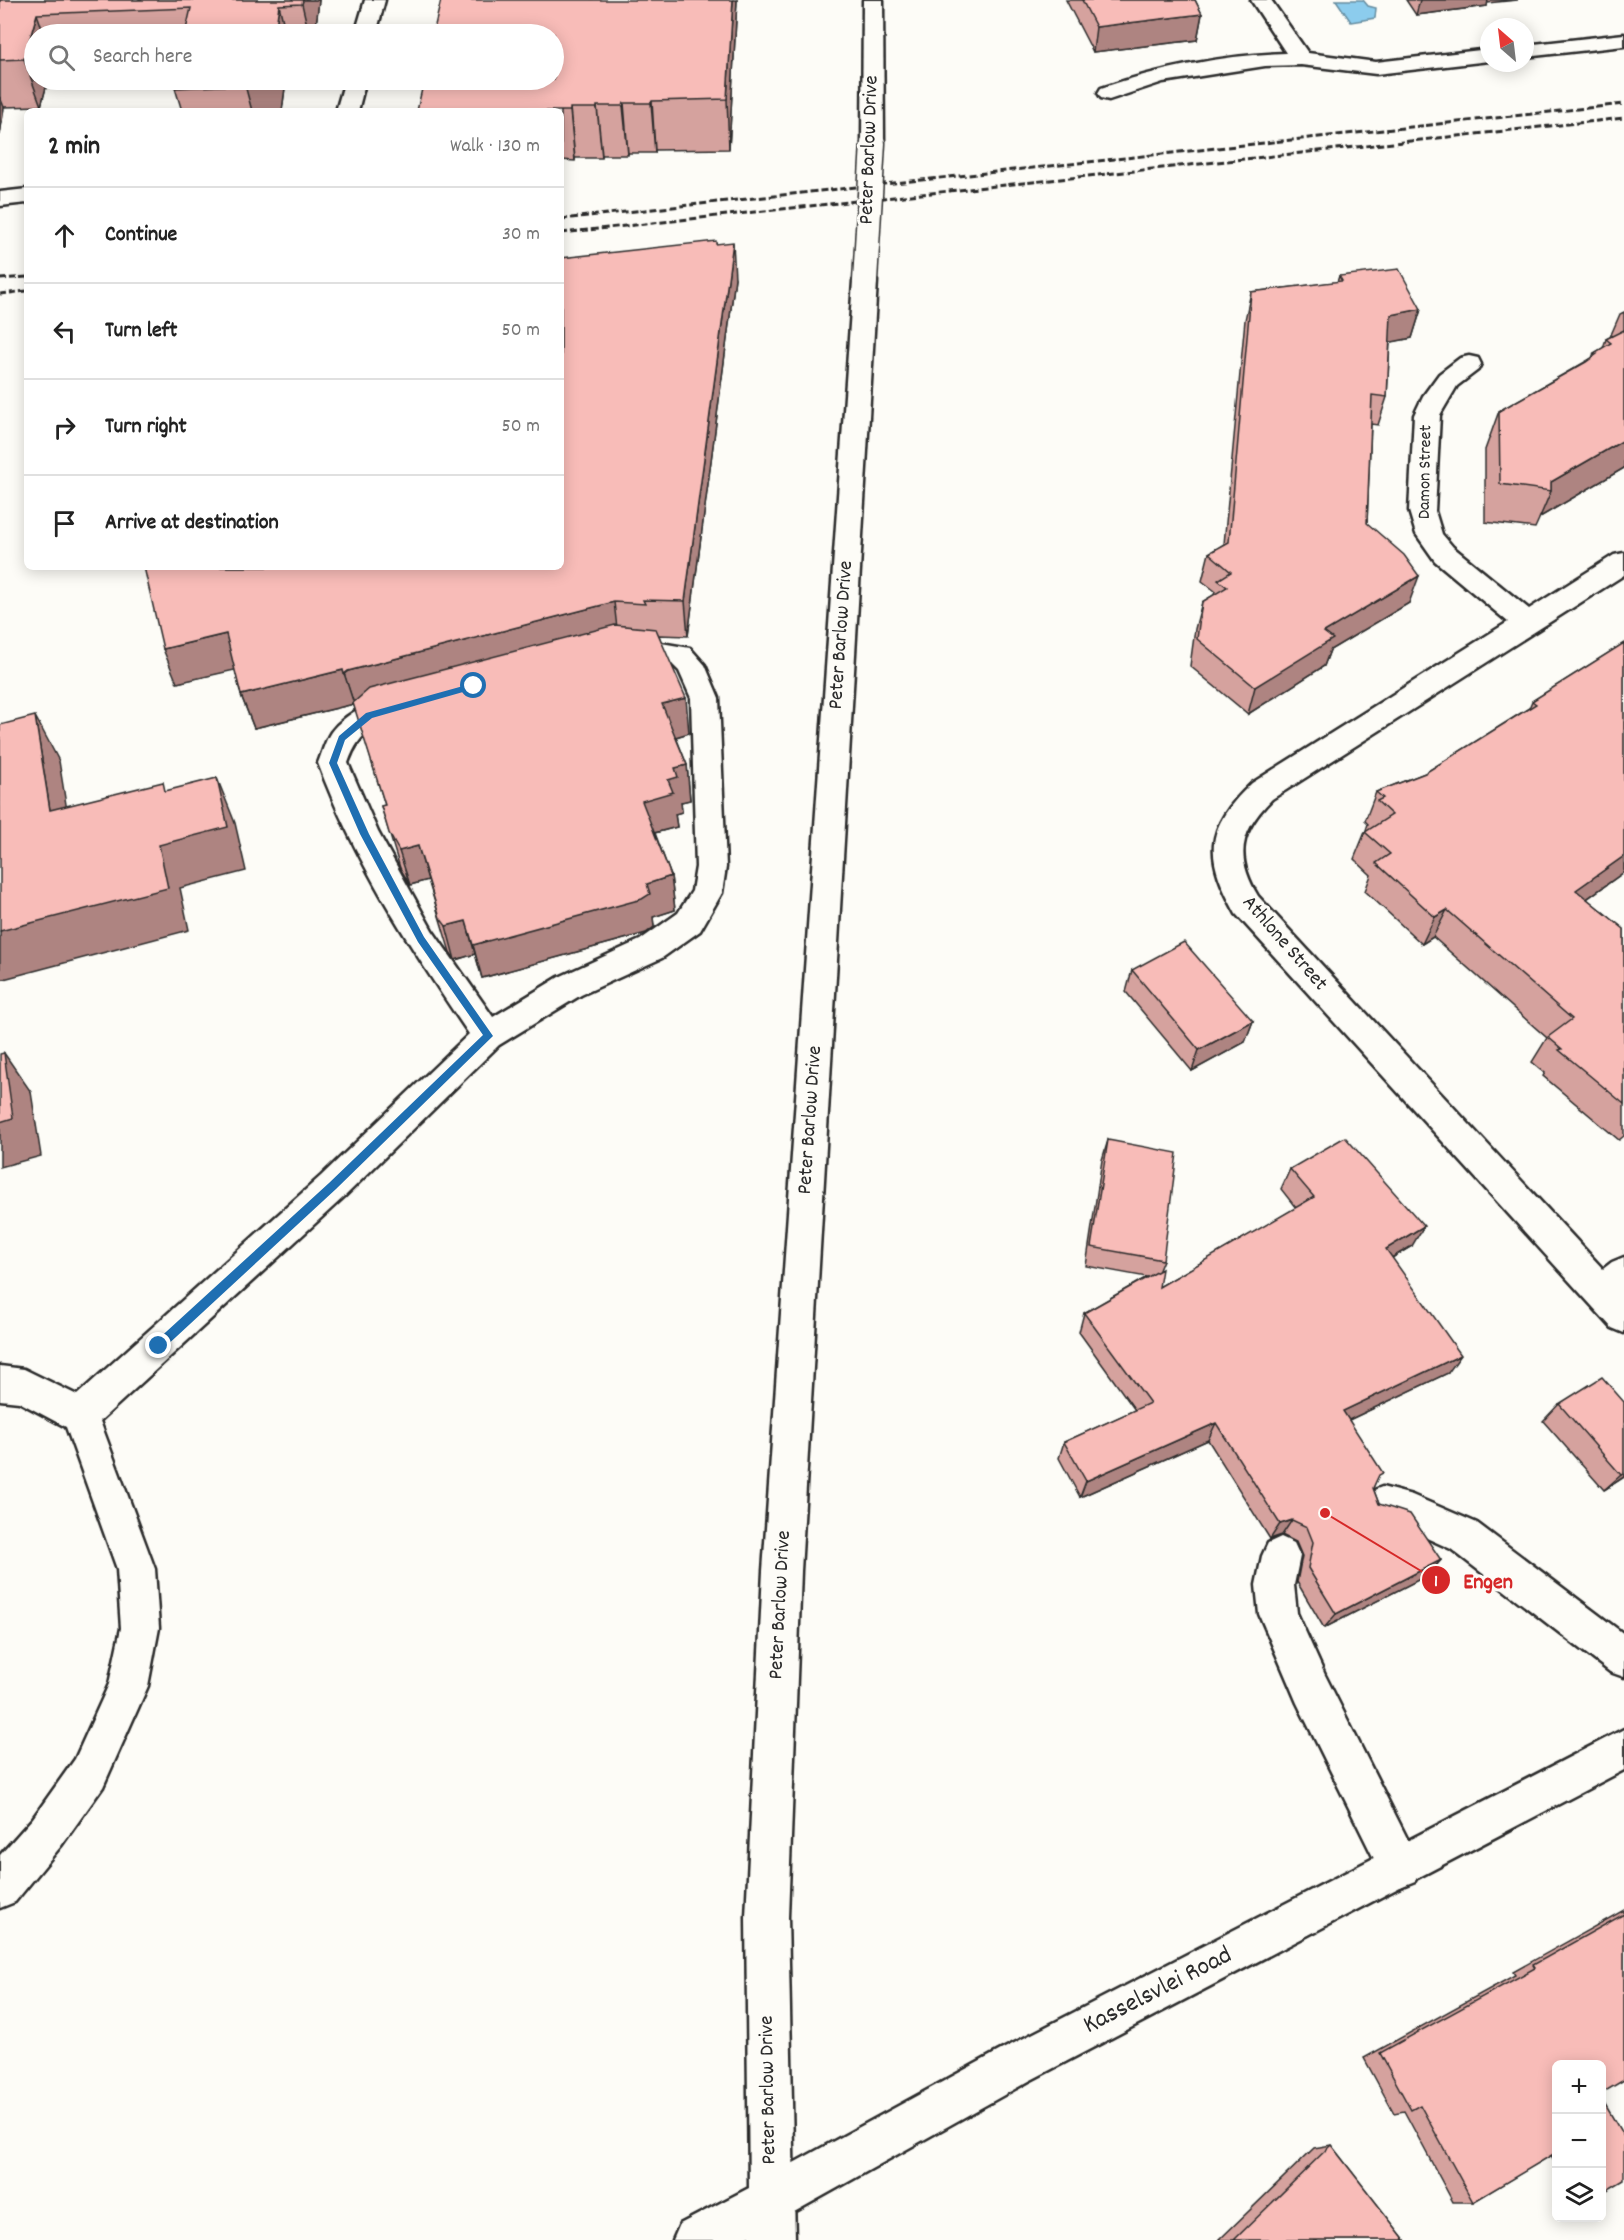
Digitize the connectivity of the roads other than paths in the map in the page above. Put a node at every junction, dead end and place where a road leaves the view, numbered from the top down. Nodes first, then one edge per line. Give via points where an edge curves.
1 (375, 0) edge
2 (873, 0) edge
3 (1261, 0) edge
4 (369, 24) edge
5 (1624, 40) edge
6 (1534, 50) edge
7 (1480, 56) edge
8 (1300, 59) junction
9 (352, 90) edge
10 (1109, 93) dead end
11 (348, 108) edge
12 (24, 196) edge
13 (0, 199) edge
14 (1469, 364) dead end
15 (1624, 562) edge
16 (1528, 623) junction
17 (600, 655) edge
18 (422, 700) edge
19 (488, 1036) junction
20 (1612, 1282) edge
21 (1624, 1317) edge
22 (0, 1383) edge
23 (80, 1416) junction
24 (1382, 1505) edge
25 (1281, 1556) dead end
26 (1624, 1658) edge
27 (1624, 1749) edge
28 (1400, 1866) junction
29 (0, 1887) edge
30 (772, 2220) edge
31 (696, 2240) edge

1 - 4 street
2 - 30 street, Peter Barlow Drive, bridge via 873,143 782,1571 767,1917
3 - 8 street
5 - 6 street
7 - 8 street via 1376,68
8 - 10 street via 1265,60 1159,76
9 - 11 street
12 - 13 street
14 - 16 street, Damon Street via 1448,380 1427,415 1424,527 1444,554
15 - 16 street, Athlone Street
16 - 20 street, Athlone Street via 1262,791 1242,810 1229,834 1229,870 1247,905
17 - 19 street via 619,649 669,652 680,655 691,665 705,698 711,867 707,893 689,922 651,949 570,986
18 - 19 street via 369,715 342,739 333,763 364,834 421,939
19 - 23 street via 333,1186
20 - 21 street, Athlone Street
22 - 23 street via 24,1386
23 - 29 street via 136,1569 140,1628 128,1686 89,1773 47,1832
24 - 26 street via 1464,1536
25 - 28 street via 1275,1585 1278,1614
27 - 28 street, Kasselsvlei Road
28 - 30 street, Kasselsvlei Road via 1014,2066
30 - 31 street, Kasselsvlei Road

